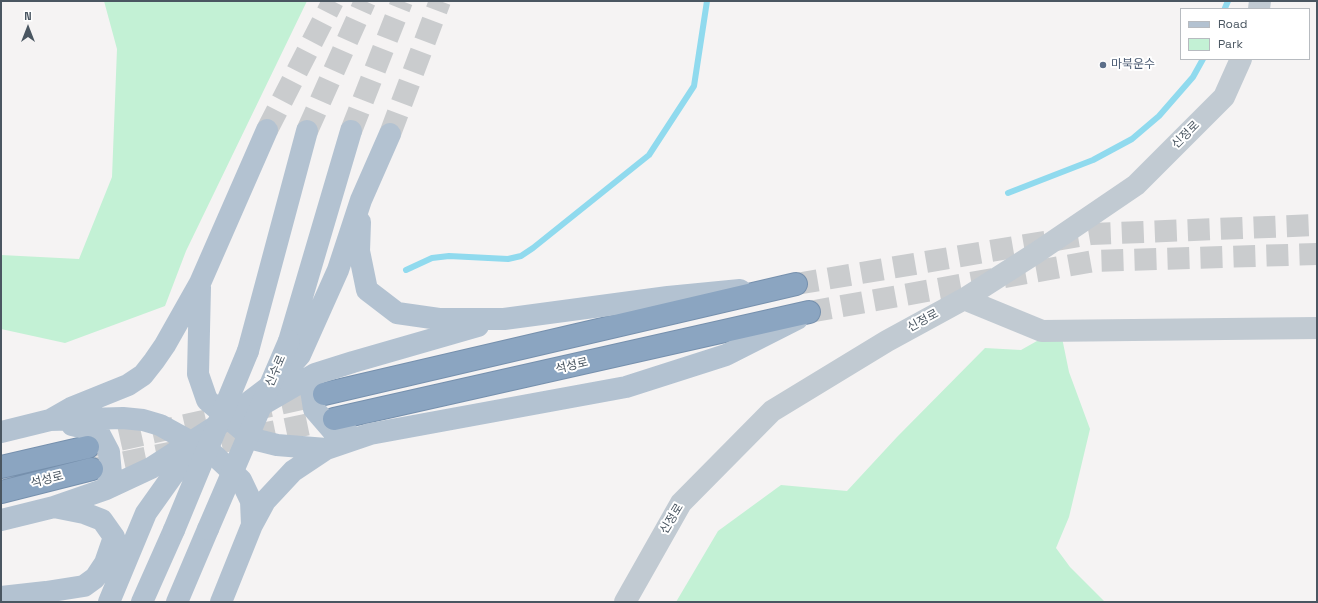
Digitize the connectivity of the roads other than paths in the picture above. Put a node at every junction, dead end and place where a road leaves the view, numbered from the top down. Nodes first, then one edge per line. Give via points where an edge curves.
1 (1241, 60) edge
2 (267, 130) tunnel mouth
3 (307, 131) tunnel mouth
4 (351, 131) tunnel mouth
5 (390, 134) tunnel mouth
6 (361, 200) junction
7 (200, 283) junction
8 (796, 284) joint
9 (964, 299) junction
10 (809, 312) joint
11 (504, 319) junction
12 (1317, 328) edge
13 (315, 374) junction
14 (324, 394) tunnel mouth
15 (334, 419) tunnel mouth
16 (50, 420) junction
17 (232, 420) junction
18 (1, 432) edge
19 (370, 434) junction
20 (196, 445) junction
21 (88, 447) tunnel mouth
22 (326, 449) junction
23 (1, 467) edge
24 (92, 469) tunnel mouth
25 (106, 489) junction
26 (1, 492) edge
27 (54, 507) junction
28 (1, 520) edge
29 (252, 525) junction
30 (114, 537) junction
31 (1, 597) edge
32 (111, 599) edge
33 (142, 602) edge
34 (177, 602) edge
35 (221, 602) edge
36 (625, 602) edge

1 - 9 street, 신정로 via 1224,97 1136,185
2 - 7 main road
3 - 33 main road, bridge via 248,350
4 - 34 main road, 신수로, bridge via 288,341
5 - 6 main road
6 - 11 main road via 359,251 367,290 397,313 439,319
6 - 17 main road via 338,270 300,355 274,383
7 - 16 main road via 165,345 143,375 128,385 71,408
7 - 17 main road via 198,374 207,400
8 - 11 main road via 668,297
8 - 14 highway
9 - 12 street via 1042,331
9 - 36 street, 신정로 via 887,341 772,411 681,503
10 - 15 highway, 석성로
10 - 19 main road via 726,355 626,387
11 - 13 main road
13 - 17 main road
13 - 19 main road via 311,390 314,409 333,431
16 - 18 main road
16 - 20 main road via 143,420 160,425
16 - 25 main road via 98,431 109,452 111,474
17 - 20 main road
17 - 22 main road via 253,439 277,445
19 - 22 main road
20 - 25 main road
20 - 29 main road via 213,454 241,480 251,501
20 - 32 main road via 194,453 173,475 146,513
21 - 23 highway, 석성로
22 - 29 main road via 293,471 265,501
24 - 26 highway, 석성로
25 - 27 main road
27 - 28 main road
27 - 30 main road via 84,513 102,520
29 - 35 main road
30 - 31 main road via 105,564 95,578 84,586
30 - 32 main road via 118,549

